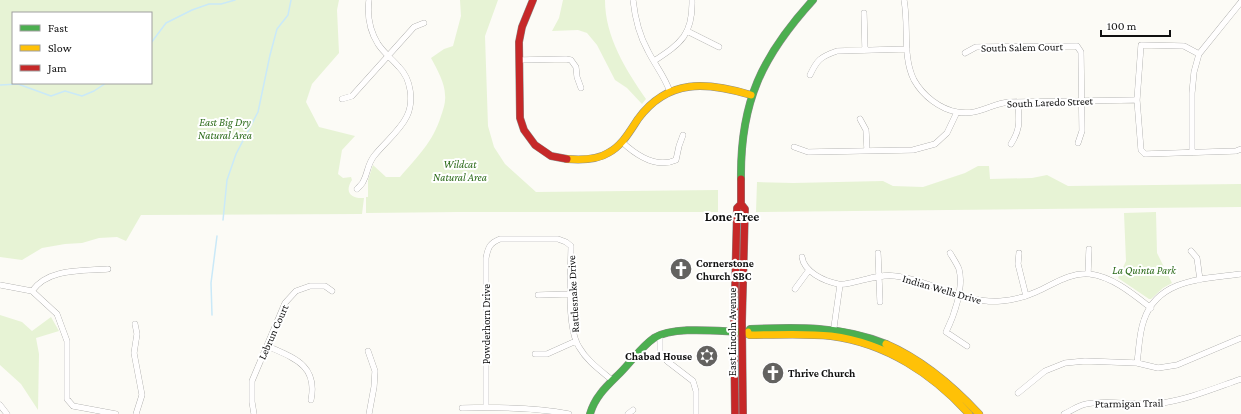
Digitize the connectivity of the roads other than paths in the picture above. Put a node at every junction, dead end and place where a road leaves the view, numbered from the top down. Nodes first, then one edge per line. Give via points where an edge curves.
1 (368, 0) edge
2 (533, 0) edge
3 (633, 0) edge
4 (692, 0) edge
5 (813, 0) edge
6 (904, 0) edge
7 (1241, 2) edge
8 (864, 13) dead end
9 (424, 23) dead end
10 (687, 31) junction
11 (719, 47) dead end
12 (907, 49) junction
13 (865, 50) junction
14 (965, 53) dead end
15 (1200, 54) junction
16 (388, 56) junction
17 (519, 60) junction
18 (654, 61) junction
19 (810, 75) dead end
20 (581, 88) dead end
21 (670, 92) junction
22 (751, 95) junction
23 (342, 99) dead end
24 (1137, 100) junction
25 (1082, 101) junction
26 (1018, 102) junction
27 (957, 112) junction
28 (860, 119) dead end
29 (683, 135) dead end
30 (622, 142) junction
31 (1078, 143) dead end
32 (1010, 144) dead end
33 (794, 147) dead end
34 (1241, 149) edge
35 (867, 150) junction
36 (1192, 153) junction
37 (357, 189) dead end
38 (741, 204) junction
39 (566, 242) joint
40 (1089, 249) dead end
41 (1191, 251) dead end
42 (878, 253) dead end
43 (950, 253) dead end
44 (1019, 253) dead end
45 (802, 256) dead end
46 (108, 269) dead end
47 (809, 270) junction
48 (1088, 274) junction
49 (1241, 274) edge
50 (878, 276) junction
51 (1200, 280) junction
52 (0, 285) edge
53 (840, 285) junction
54 (795, 289) dead end
55 (32, 291) junction
56 (332, 292) dead end
57 (570, 294) junction
58 (538, 295) dead end
59 (958, 295) junction
60 (1026, 296) junction
61 (880, 302) dead end
62 (1151, 308) junction
63 (135, 324) dead end
64 (734, 332) junction
65 (745, 332) junction
66 (833, 333) junction
67 (660, 335) junction
68 (1241, 338) edge
69 (576, 341) junction
70 (267, 346) junction
71 (967, 346) dead end
72 (368, 351) dead end
73 (535, 354) dead end
74 (1138, 363) junction
75 (612, 380) junction
76 (1241, 380) edge
77 (1018, 394) dead end
78 (311, 400) dead end
79 (0, 405) edge
80 (462, 408) dead end
81 (486, 408) junction
82 (633, 410) dead end
83 (7, 414) edge
84 (116, 414) edge
85 (136, 414) edge
86 (254, 414) edge
87 (369, 414) edge
88 (569, 414) edge
89 (590, 414) edge
90 (628, 414) edge
91 (696, 414) edge
92 (734, 414) edge
93 (743, 414) edge
94 (969, 414) edge
95 (979, 414) edge
96 (1065, 414) edge

1 - 16 street via 372,30 379,46
2 - 17 street via 520,35
3 - 18 street via 636,23
4 - 10 street via 693,13
5 - 22 street, East Lincoln Avenue via 774,46
6 - 12 street, South Laredo Street
7 - 15 street
8 - 13 street
9 - 16 street via 414,27
10 - 11 street
10 - 18 street via 677,45
12 - 13 street
12 - 27 street, South Laredo Street via 910,71 920,89 934,102
13 - 19 street via 827,54 816,61
14 - 25 street, South Salem Court via 976,47 1077,46 1081,52
15 - 24 street via 1184,46 1141,46
15 - 36 street via 1194,72 1192,93
16 - 23 street via 352,96
16 - 37 street via 400,68 408,82 410,107 403,123 372,158 363,182
17 - 20 street via 571,60 576,67 576,77
17 - 30 street via 522,127 539,149 563,159 594,158 610,152
18 - 21 street via 664,76
21 - 22 street via 692,86 711,85
21 - 30 street via 644,112
22 - 38 street, East Lincoln Avenue via 742,142
24 - 25 street, South Laredo Street
24 - 36 street via 1141,150 1145,154
25 - 26 street, South Laredo Street
25 - 31 street, South Salem Court via 1082,131
26 - 27 street, South Laredo Street via 1000,104 975,112
26 - 32 street via 1019,125
27 - 35 street via 947,133 935,144 913,150
28 - 35 street via 866,130
29 - 30 street via 676,160 672,162 642,158
33 - 35 street via 808,152
34 - 36 street via 1236,152
38 - 64 street, East Lincoln Avenue via 737,208
38 - 65 street, East Lincoln Avenue via 745,209
39 - 57 street, Rattlesnake Drive via 571,246
39 - 81 street, Powderhorn Drive via 558,239 500,239 492,242 488,248
40 - 48 street
41 - 51 street via 1197,258
42 - 50 street
43 - 59 street via 960,276
44 - 60 street via 1018,264
45 - 47 street via 803,263
46 - 55 street via 55,274 44,279
47 - 53 street via 829,282
47 - 54 street
48 - 60 street, Indian Wells Drive via 1063,278
48 - 62 street, Indian Wells Drive via 1113,281
49 - 51 street
50 - 53 street, Indian Wells Drive
50 - 59 street, Indian Wells Drive via 905,277
50 - 61 street
51 - 62 street via 1181,284 1164,292
52 - 55 street
53 - 66 street
55 - 84 street via 57,314 67,341 67,399 73,406
56 - 70 street, Lebrun Court via 325,286 310,286 296,291 285,303
57 - 58 street
57 - 69 street, Rattlesnake Drive
59 - 60 street, Indian Wells Drive via 987,301
59 - 71 street via 952,320 946,332
62 - 74 street via 1144,319
63 - 85 street via 137,334 134,353 142,395
64 - 65 street
64 - 67 street via 684,331
64 - 92 street, East Lincoln Avenue
65 - 66 street
65 - 93 street, East Lincoln Avenue
66 - 94 street via 882,350 906,362 940,385
66 - 95 street via 865,337 921,363 944,380
67 - 75 street via 645,346
67 - 91 street via 660,351 667,361 693,381 696,391
68 - 74 street via 1177,365 1158,368
69 - 73 street via 547,354
69 - 75 street, Rattlesnake Drive via 588,360
70 - 78 street via 296,358 306,368 312,381
70 - 86 street, Lebrun Court via 252,381
72 - 87 street via 375,371
74 - 77 street via 1065,363 1045,371
75 - 89 street via 595,401
76 - 96 street, Ptarmigan Trail via 1161,404 1101,402 1085,404
79 - 83 street
80 - 81 street
81 - 88 street via 550,410
82 - 90 street

